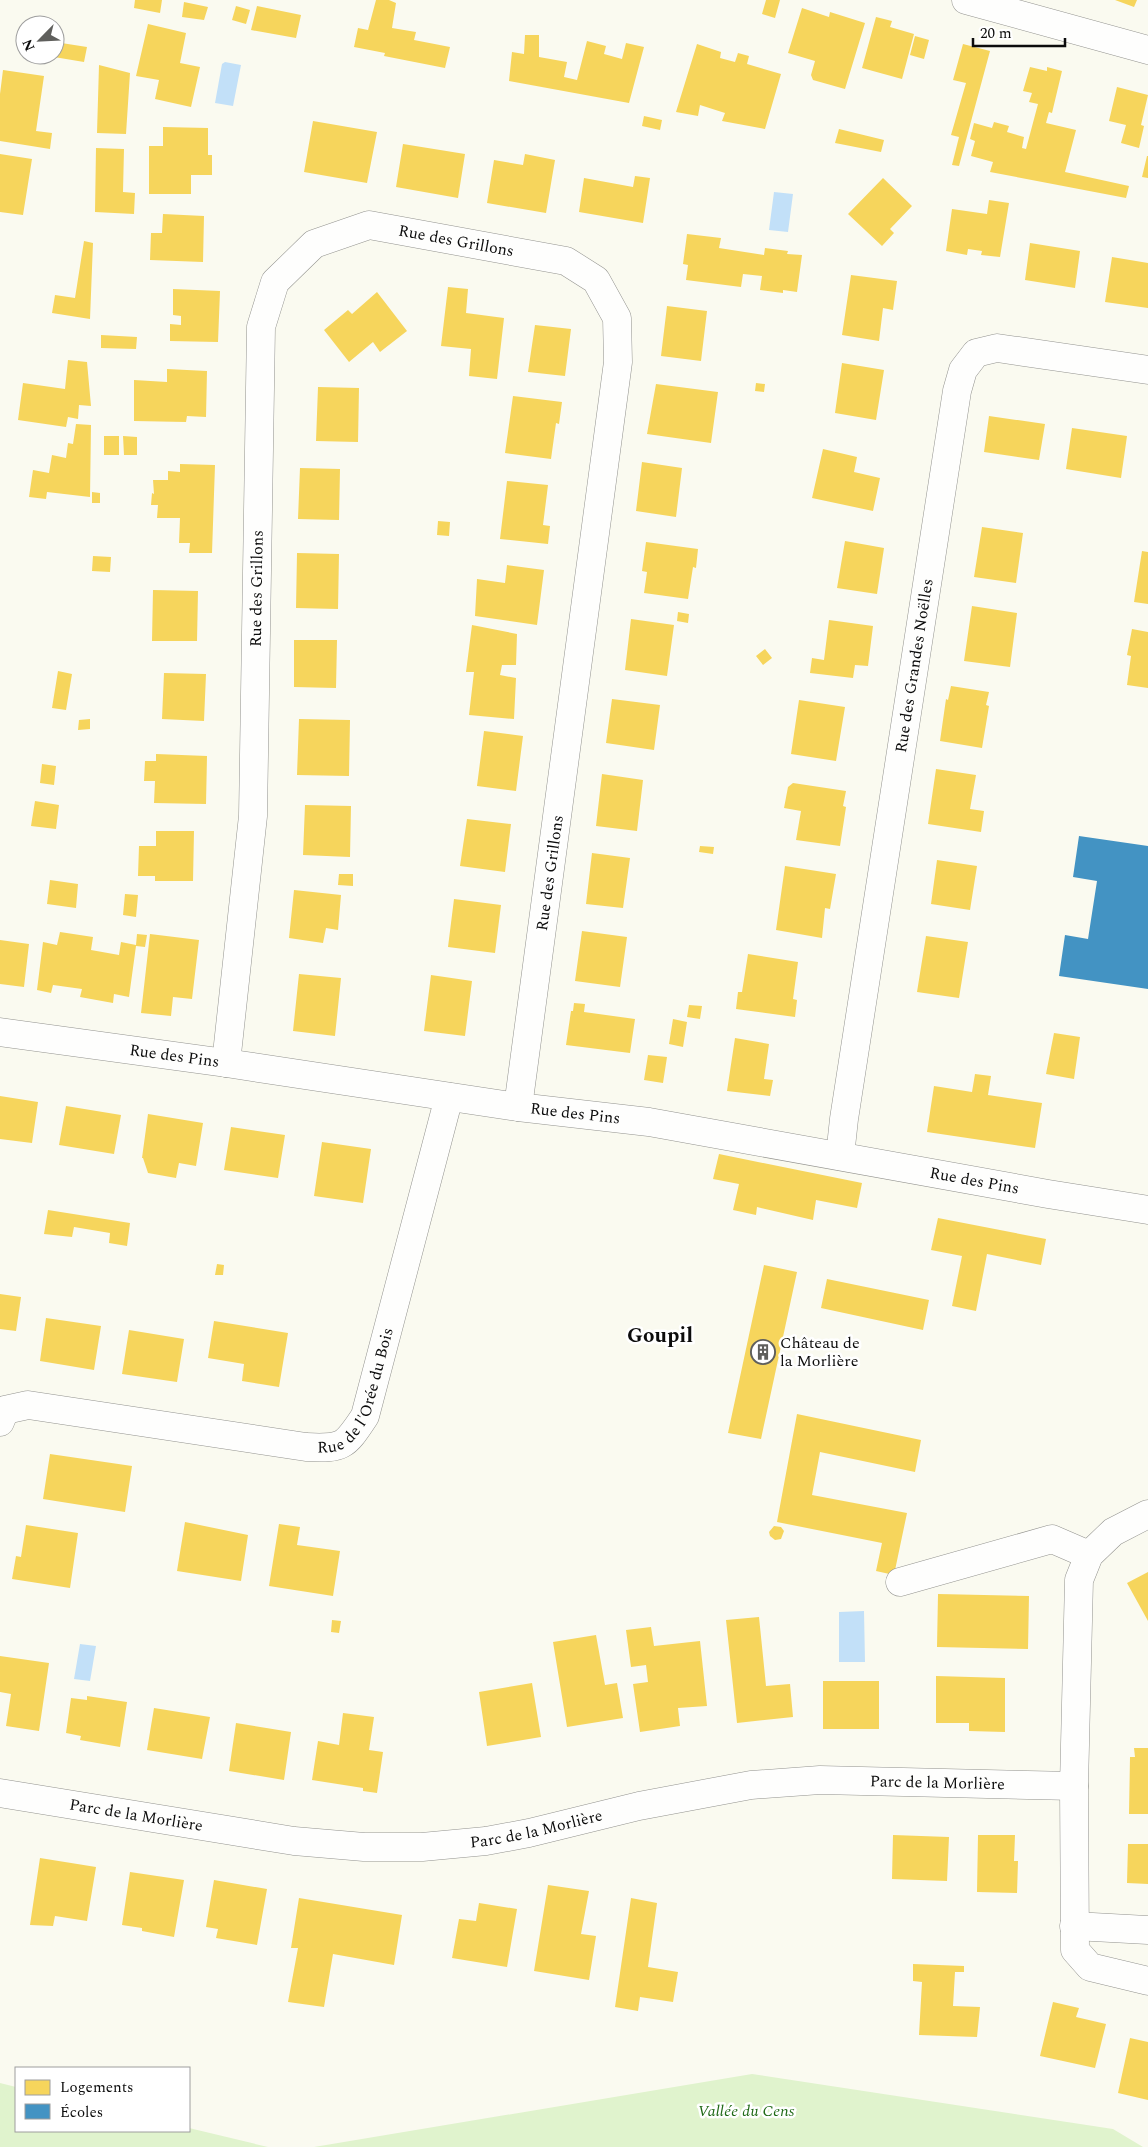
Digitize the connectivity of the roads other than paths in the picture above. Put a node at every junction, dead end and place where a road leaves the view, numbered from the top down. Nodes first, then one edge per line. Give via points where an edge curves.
1 (966, 0) edge
2 (1148, 50) edge
3 (1148, 370) edge
4 (0, 1032) edge
5 (226, 1063) junction
6 (449, 1097) junction
7 (518, 1107) junction
8 (840, 1156) junction
9 (1148, 1210) edge
10 (0, 1422) edge
11 (1148, 1514) edge
12 (1089, 1555) junction
13 (900, 1582) dead end
14 (1074, 1786) junction
15 (0, 1793) edge
16 (1074, 1926) junction
17 (1148, 1930) edge
18 (1148, 1981) edge

1 - 2 street
3 - 8 street, Rue des Grandes Noëlles via 997,348 976,353 963,370 954,410
4 - 5 street, Rue des Pins
5 - 6 street, Rue des Pins
5 - 7 street, Rue des Grillons via 253,816 261,327 275,282 314,244 369,225 566,261 596,280 617,318 618,362
6 - 7 street, Rue des Pins
6 - 10 street, Rue de l'Orée du Bois via 365,1416 349,1440 330,1448 306,1447 28,1405 5,1410
7 - 8 street, Rue des Pins via 649,1122
8 - 9 street, Rue des Pins
11 - 12 street via 1113,1532
12 - 13 street via 1052,1538
12 - 14 street via 1080,1580
14 - 15 street, Parc de la Morlière via 820,1780 751,1785 639,1806 486,1841 364,1848 294,1841
14 - 16 street
16 - 17 street
16 - 18 street via 1075,1950 1090,1967

